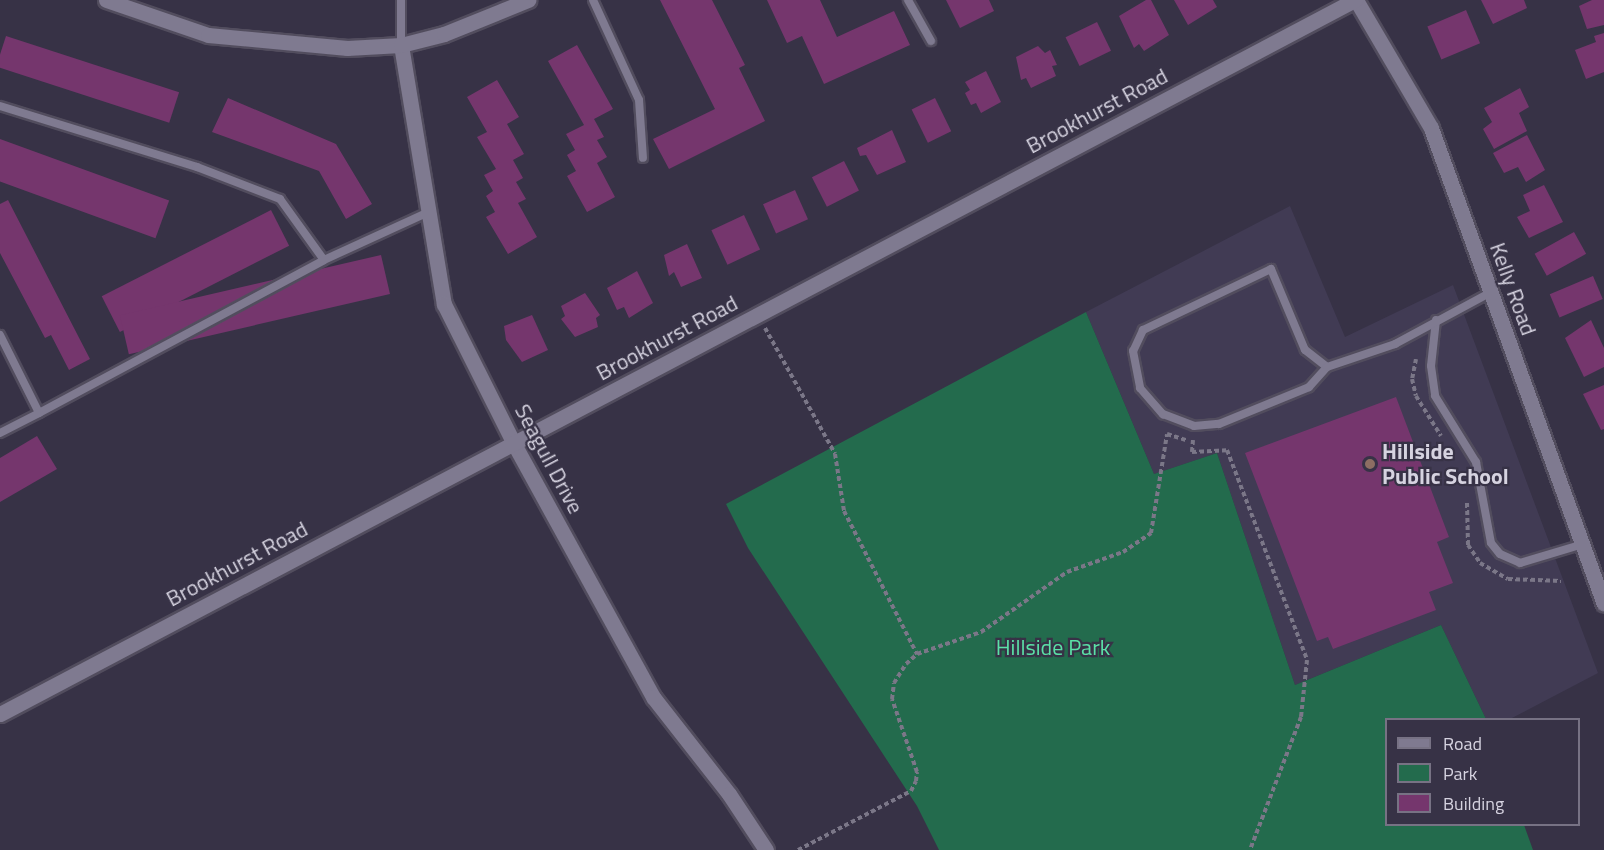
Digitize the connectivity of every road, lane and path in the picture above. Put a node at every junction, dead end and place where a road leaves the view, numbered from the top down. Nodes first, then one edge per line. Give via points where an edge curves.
1 (106, 0) edge
2 (400, 0) edge
3 (528, 0) edge
4 (593, 0) edge
5 (908, 0) edge
6 (1356, 0) edge
7 (931, 41) dead end
8 (401, 45) junction
9 (0, 106) edge
10 (643, 158) dead end
11 (429, 212) junction
12 (324, 260) junction
13 (1491, 292) junction
14 (759, 315) junction
15 (1437, 320) junction
16 (0, 335) edge
17 (1327, 367) junction
18 (39, 413) junction
19 (1194, 426) junction
20 (0, 433) edge
21 (1193, 441) junction
22 (514, 444) junction
23 (1580, 545) junction
24 (1604, 604) edge
25 (917, 654) junction
26 (0, 714) edge
27 (766, 850) edge
28 (798, 850) edge
29 (1250, 850) edge

1 - 8 street via 208,35 347,48
2 - 8 lane
3 - 8 street via 444,34
4 - 10 lane via 639,100
5 - 7 lane
6 - 13 street, Kelly Road via 1431,128
6 - 14 street, Brookhurst Road
8 - 11 street, Seagull Drive
9 - 12 lane via 196,166 280,199
11 - 12 lane
11 - 22 street, Seagull Drive via 444,304
12 - 18 lane
13 - 15 lane
13 - 23 street, Kelly Road
14 - 22 street, Brookhurst Road
14 - 25 path via 835,454 844,511
15 - 17 lane via 1395,344
15 - 23 lane via 1431,366 1435,396 1476,462 1491,543 1500,554 1520,563
16 - 18 lane
17 - 19 lane via 1309,387 1219,424
17 - 19 lane via 1305,350 1271,269 1241,282 1138,336 1134,368 1140,388 1163,414
18 - 20 lane
19 - 21 path
21 - 25 path via 1167,434 1151,532 1123,552 1067,572 981,632
21 - 29 path via 1192,452 1227,450 1308,660 1301,717
22 - 26 street, Brookhurst Road
22 - 27 street, Seagull Drive via 653,697
23 - 24 street, Kelly Road
25 - 28 path via 894,683 892,699 917,772 911,791

